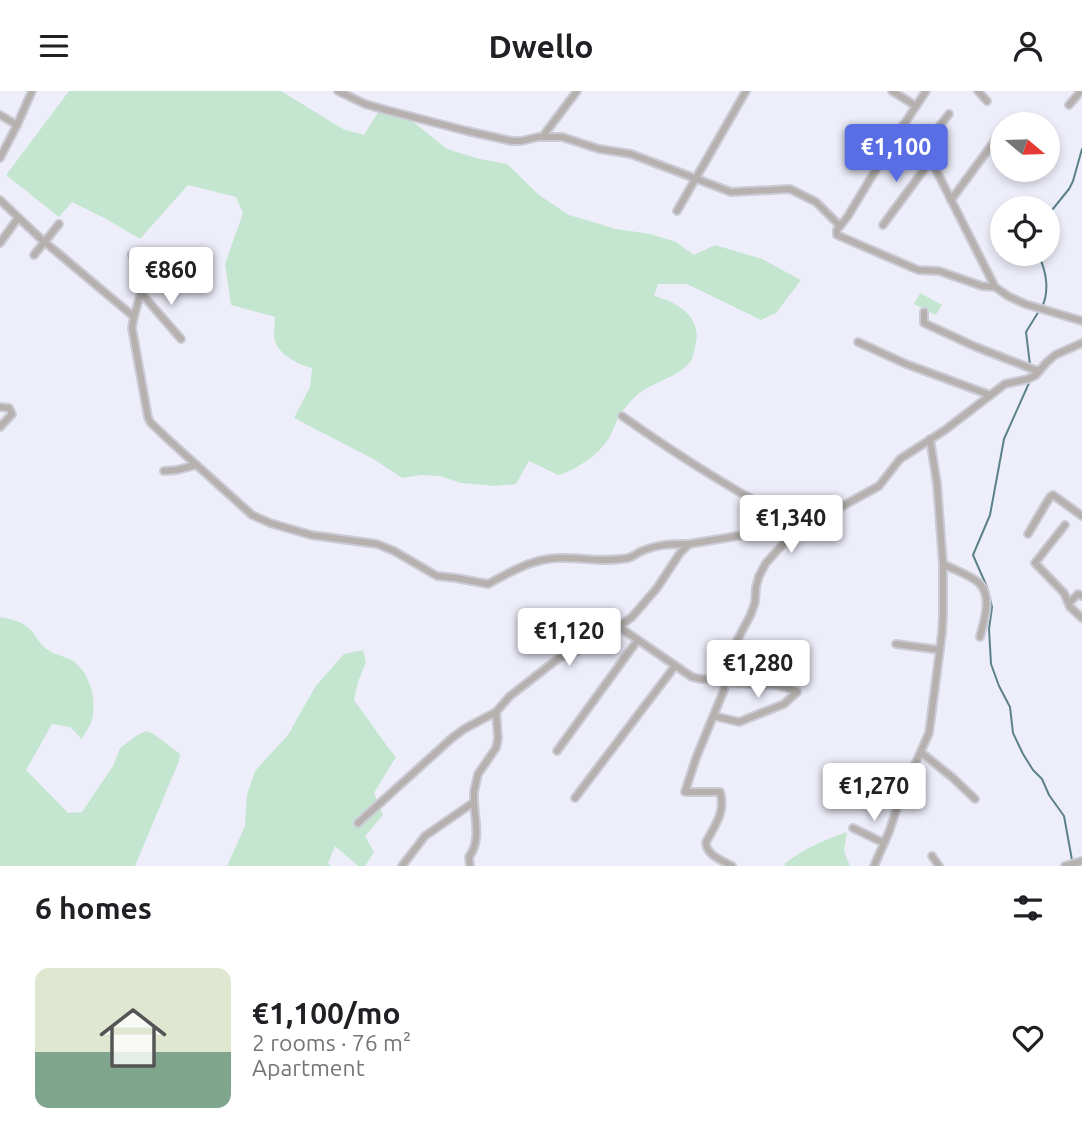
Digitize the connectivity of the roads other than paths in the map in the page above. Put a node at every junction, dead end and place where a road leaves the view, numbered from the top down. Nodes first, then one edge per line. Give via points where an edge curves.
1 (32, 91) edge
2 (338, 91) edge
3 (577, 91) edge
4 (746, 91) edge
5 (892, 91) edge
6 (926, 91) edge
7 (978, 91) edge
8 (1081, 91) edge
9 (987, 101) dead end
10 (1069, 105) dead end
11 (916, 106) junction
12 (949, 114) dead end
13 (0, 115) edge
14 (17, 125) junction
15 (903, 125) junction
16 (544, 136) junction
17 (3, 145) edge
18 (923, 147) junction
19 (990, 147) edge
20 (0, 158) edge
21 (931, 160) junction
22 (695, 178) junction
23 (0, 200) edge
24 (951, 200) junction
25 (677, 211) dead end
26 (18, 218) junction
27 (59, 224) dead end
28 (883, 225) dead end
29 (840, 226) junction
30 (45, 242) junction
31 (0, 243) edge
32 (34, 255) dead end
33 (132, 255) dead end
34 (995, 287) junction
35 (141, 293) junction
36 (924, 312) dead end
37 (133, 316) junction
38 (1082, 321) edge
39 (181, 338) dead end
40 (858, 342) dead end
41 (1082, 343) edge
42 (1037, 370) junction
43 (990, 395) junction
44 (0, 407) edge
45 (622, 416) dead end
46 (0, 426) edge
47 (930, 439) junction
48 (196, 465) junction
49 (164, 471) dead end
50 (1082, 516) edge
51 (1065, 525) dead end
52 (806, 526) junction
53 (797, 531) junction
54 (1028, 534) dead end
55 (690, 544) junction
56 (943, 564) junction
57 (1082, 596) edge
58 (1069, 603) junction
59 (1082, 618) edge
60 (619, 627) junction
61 (980, 637) dead end
62 (637, 641) junction
63 (896, 644) dead end
64 (940, 650) junction
65 (675, 666) junction
66 (722, 681) junction
67 (496, 712) junction
68 (714, 716) junction
69 (557, 751) dead end
70 (922, 753) junction
71 (575, 798) dead end
72 (975, 799) dead end
73 (474, 802) junction
74 (358, 823) dead end
75 (853, 828) dead end
76 (884, 843) junction
77 (932, 856) dead end
78 (1082, 861) edge
79 (402, 866) edge
80 (470, 866) edge
81 (732, 866) edge
82 (874, 866) edge
83 (939, 866) edge
84 (1065, 866) edge

1 - 14 street
2 - 16 street via 376,107 512,141
3 - 16 street
4 - 22 street
5 - 11 street
6 - 11 street
7 - 9 street
8 - 10 street
11 - 15 street
12 - 18 street
13 - 14 street
14 - 17 street
15 - 18 street
15 - 29 street
16 - 22 street via 631,154
17 - 20 street
18 - 21 street
19 - 24 street
21 - 24 street
21 - 28 street
22 - 25 street
22 - 29 street via 731,192 790,189 816,202
23 - 26 street
24 - 34 street
26 - 30 street
26 - 31 street
27 - 30 street
29 - 34 street via 837,235 918,270 939,271
30 - 32 street
30 - 37 street
33 - 35 street via 144,263
34 - 38 street via 1025,304
35 - 37 street
35 - 39 street
36 - 42 street via 924,323
37 - 48 street via 148,417
40 - 43 street
41 - 42 street via 1055,355
42 - 43 street via 1036,375 1005,384
43 - 47 street
44 - 46 street via 11,411
45 - 52 street via 721,482
47 - 52 street via 900,459 878,486
47 - 56 street
48 - 49 street
48 - 55 street via 252,515 311,535 377,544 437,576 488,584 537,560 602,561 631,557 665,544
50 - 54 street via 1054,495
51 - 58 street via 1035,563
52 - 53 street
53 - 55 street
53 - 66 street via 759,576 751,614 722,669
55 - 60 street via 657,588
56 - 61 street via 984,589 985,620
56 - 64 street
57 - 58 street via 1078,594
58 - 59 street
60 - 62 street
60 - 67 street via 592,646 559,658
62 - 65 street
62 - 69 street
63 - 64 street
64 - 70 street
65 - 66 street via 692,677
65 - 71 street
66 - 68 street
66 - 68 street via 797,692 784,704 739,722
67 - 73 street via 496,748 478,775
67 - 74 street via 452,738
68 - 81 street via 685,792 720,792 720,817 706,845
70 - 72 street
70 - 76 street
73 - 79 street via 425,836
73 - 80 street via 477,842
75 - 76 street
76 - 82 street
77 - 83 street
78 - 84 street

